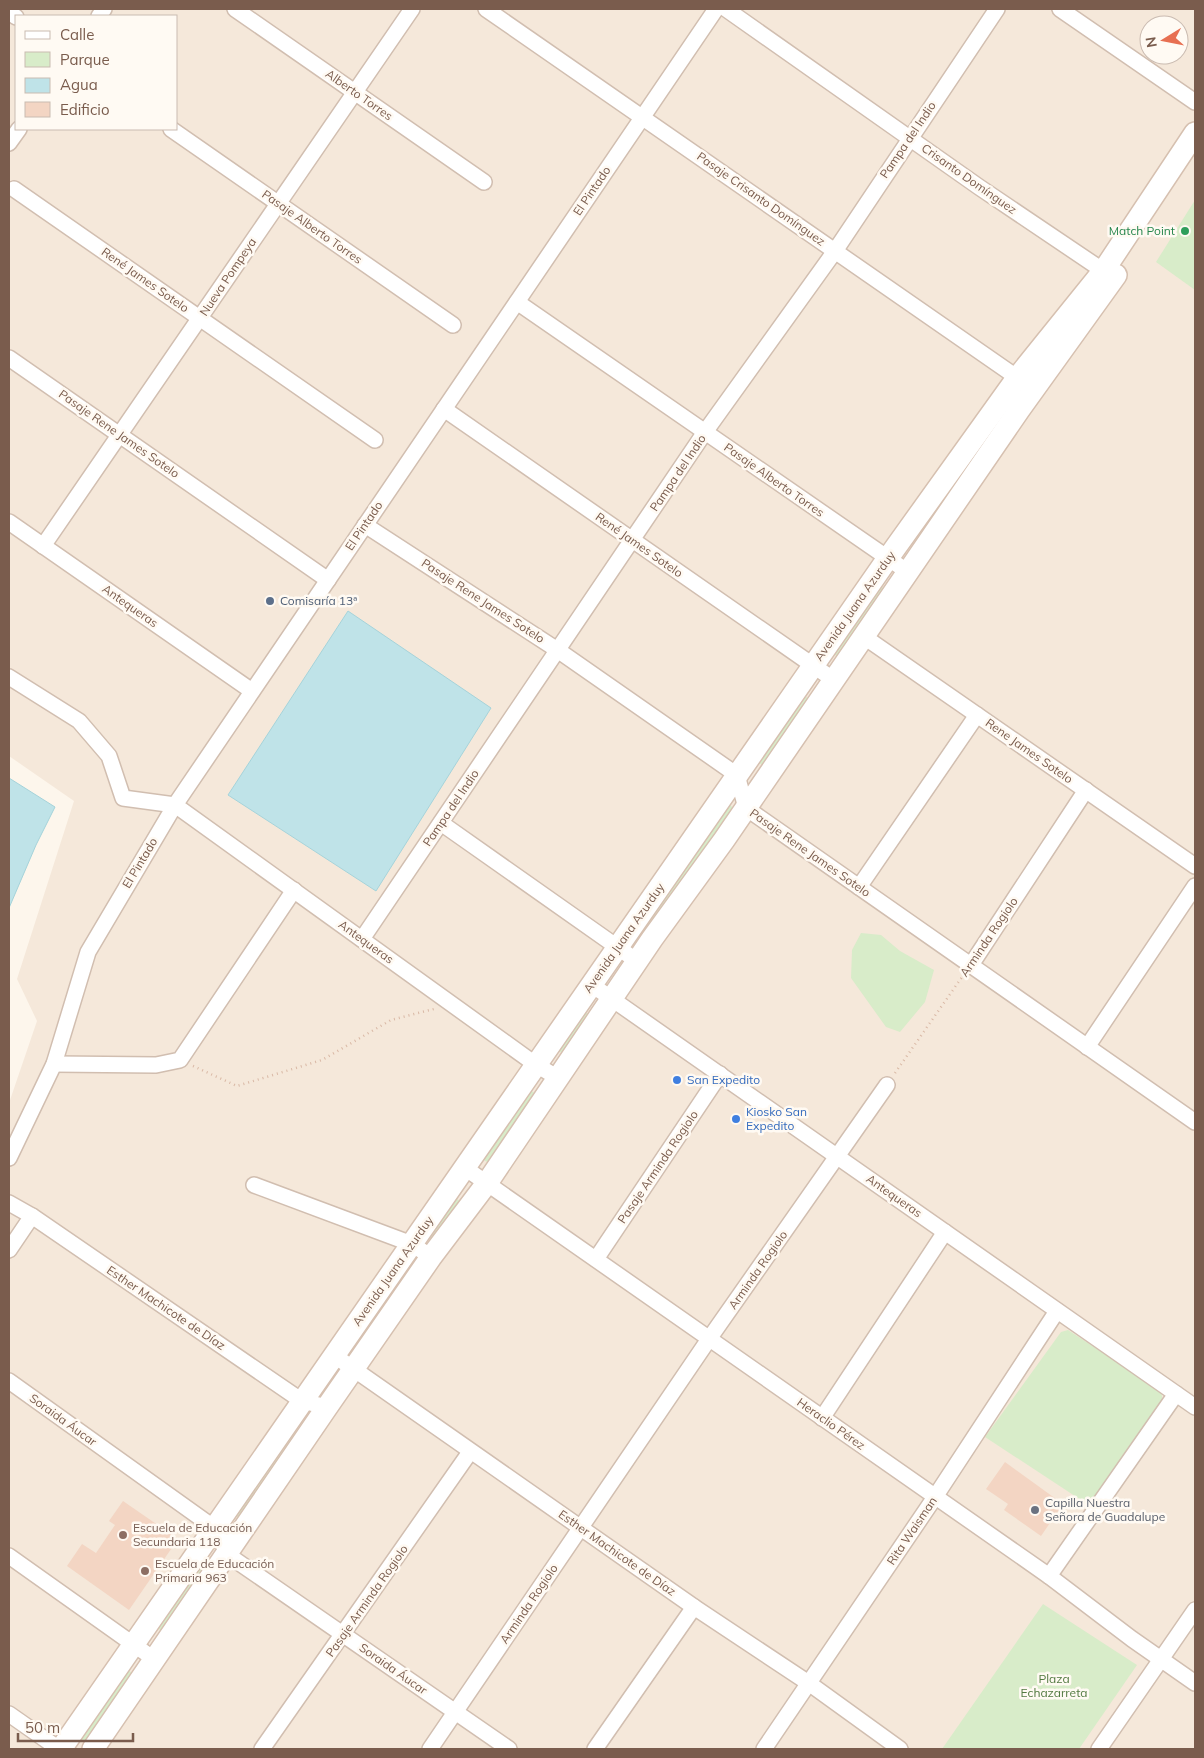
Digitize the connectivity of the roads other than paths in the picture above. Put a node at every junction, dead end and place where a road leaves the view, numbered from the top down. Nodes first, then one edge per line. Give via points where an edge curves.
1 (235, 9) edge
2 (412, 9) edge
3 (486, 9) edge
4 (716, 9) edge
5 (726, 9) edge
6 (997, 9) edge
7 (1060, 9) edge
8 (355, 92) junction
9 (1195, 102) edge
10 (642, 117) junction
11 (18, 130) edge
12 (172, 130) edge
13 (1195, 133) edge
14 (909, 137) junction
15 (9, 143) edge
16 (1195, 159) edge
17 (484, 182) dead end
18 (14, 189) dead end
19 (278, 204) junction
20 (835, 251) junction
21 (1109, 274) junction
22 (517, 302) junction
23 (199, 318) junction
24 (453, 325) dead end
25 (9, 358) edge
26 (1017, 378) junction
27 (1035, 390) junction
28 (444, 409) junction
29 (706, 432) junction
30 (119, 435) junction
31 (375, 440) dead end
32 (9, 522) edge
33 (365, 524) junction
34 (632, 540) junction
35 (43, 546) junction
36 (888, 558) junction
37 (908, 572) junction
38 (328, 580) junction
39 (863, 636) junction
40 (559, 651) junction
41 (813, 666) junction
42 (9, 677) edge
43 (834, 680) junction
44 (252, 691) junction
45 (978, 715) junction
46 (737, 775) junction
47 (1086, 790) junction
48 (175, 805) junction
49 (746, 808) junction
50 (441, 823) junction
51 (1195, 866) edge
52 (1195, 886) edge
53 (859, 887) junction
54 (294, 890) junction
55 (362, 939) junction
56 (618, 948) junction
57 (637, 961) junction
58 (971, 966) junction
59 (592, 985) junction
60 (612, 998) junction
61 (1087, 1047) junction
62 (54, 1064) junction
63 (536, 1064) junction
64 (720, 1074) junction
65 (558, 1078) junction
66 (887, 1084) road end
67 (1195, 1122) edge
68 (837, 1157) junction
69 (9, 1158) edge
70 (465, 1168) junction
71 (487, 1183) junction
72 (254, 1185) dead end
73 (9, 1203) edge
74 (32, 1216) junction
75 (945, 1232) junction
76 (412, 1244) junction
77 (9, 1250) edge
78 (431, 1257) junction
79 (596, 1259) junction
80 (1057, 1311) junction
81 (709, 1339) junction
82 (335, 1356) junction
83 (355, 1368) junction
84 (9, 1381) edge
85 (1176, 1394) junction
86 (302, 1401) junction
87 (327, 1407) junction
88 (1195, 1407) edge
89 (822, 1418) junction
90 (470, 1452) junction
91 (935, 1497) junction
92 (581, 1528) junction
93 (216, 1529) junction
94 (228, 1555) junction
95 (9, 1556) edge
96 (1049, 1576) junction
97 (694, 1607) junction
98 (1195, 1610) edge
99 (344, 1635) junction
100 (133, 1643) junction
101 (154, 1659) junction
102 (1161, 1660) junction
103 (1195, 1683) edge
104 (810, 1684) junction
105 (455, 1713) junction
106 (9, 1714) edge
107 (97, 1748) edge
108 (60, 1749) edge
109 (262, 1749) edge
110 (430, 1749) edge
111 (509, 1749) edge
112 (595, 1749) edge
113 (764, 1749) edge
114 (900, 1749) edge
115 (1099, 1749) edge

1 - 8 street, Alberto Torres
2 - 8 street, Nueva Pompeya
3 - 10 street, Pasaje Crisanto Domínguez
4 - 10 street, El Pintado
5 - 14 street, Crisanto Domínguez
6 - 14 street, Pampa del Indio
7 - 9 street
8 - 17 street, Alberto Torres
8 - 19 street, Nueva Pompeya
10 - 20 street, Pasaje Crisanto Domínguez
10 - 22 street, El Pintado
11 - 15 street
12 - 19 street, Pasaje Alberto Torres
13 - 21 main road, Avenida Juana Azurduy
14 - 20 street, Pampa del Indio
14 - 21 street, Crisanto Domínguez
16 - 21 main road, Avenida Juana Azurduy
18 - 23 street, René James Sotelo
19 - 23 street, Nueva Pompeya
19 - 24 street, Pasaje Alberto Torres
20 - 26 street, Pasaje Crisanto Domínguez
20 - 29 street, Pampa del Indio
21 - 26 main road, Avenida Juana Azurduy
21 - 27 main road, Avenida Juana Azurduy
22 - 28 street, El Pintado
22 - 29 street, Pasaje Alberto Torres
23 - 30 street, Nueva Pompeya
23 - 31 street, René James Sotelo
25 - 30 street, Pasaje Rene James Sotelo
26 - 27 street, Pasaje Crisanto Domínguez
26 - 36 main road, Avenida Juana Azurduy
27 - 37 main road, Avenida Juana Azurduy
28 - 33 street, El Pintado
28 - 34 street, René James Sotelo
29 - 34 street, Pampa del Indio
29 - 36 street, Pasaje Alberto Torres
30 - 35 street, Nueva Pompeya
30 - 38 street, Pasaje Rene James Sotelo
32 - 35 street, Antequeras
33 - 38 street, El Pintado
33 - 40 street, Pasaje Rene James Sotelo
34 - 40 street, Pampa del Indio
34 - 41 street, René James Sotelo
35 - 44 street, Antequeras
36 - 37 street, Pasaje Alberto Torres
36 - 41 main road, Avenida Juana Azurduy
37 - 39 main road, Avenida Juana Azurduy
38 - 44 street, El Pintado
39 - 43 main road, Avenida Juana Azurduy
39 - 45 street, Rene James Sotelo
40 - 46 street, Pasaje Rene James Sotelo
40 - 50 street, Pampa del Indio
41 - 43 street, René James Sotelo
41 - 46 main road, Avenida Juana Azurduy
42 - 48 street via 79,722 109,756 122,798
43 - 49 main road, Avenida Juana Azurduy
44 - 48 street, El Pintado
45 - 47 street, Rene James Sotelo
45 - 53 street
46 - 49 street, Pasaje Rene James Sotelo
46 - 56 main road, Avenida Juana Azurduy
47 - 51 street, Rene James Sotelo
47 - 58 street, Arminda Rogiolo
48 - 54 street, Antequeras
48 - 62 street, El Pintado via 88,952
49 - 53 street, Pasaje Rene James Sotelo
49 - 57 main road, Avenida Juana Azurduy
50 - 55 street, Pampa del Indio
50 - 56 street
52 - 61 street
53 - 58 street, Pasaje Rene James Sotelo
54 - 55 street, Antequeras
54 - 62 street via 180,1060 156,1065
55 - 63 street, Antequeras
56 - 57 street
56 - 59 main road, Avenida Juana Azurduy
57 - 60 main road, Avenida Juana Azurduy
58 - 61 street, Pasaje Rene James Sotelo
59 - 60 street, Antequeras
59 - 63 main road, Avenida Juana Azurduy
60 - 64 street, Antequeras
60 - 65 main road, Avenida Juana Azurduy
61 - 67 street, Pasaje Rene James Sotelo
62 - 69 street, El Pintado
63 - 65 street, Antequeras
63 - 70 main road, Avenida Juana Azurduy
64 - 68 street, Antequeras
64 - 79 street, Pasaje Arminda Rogiolo
65 - 71 main road, Avenida Juana Azurduy
66 - 68 street, Arminda Rogiolo
68 - 75 street, Antequeras
68 - 81 street, Arminda Rogiolo
70 - 71 street, Heraclio Pérez
70 - 76 main road, Avenida Juana Azurduy
71 - 78 main road, Avenida Juana Azurduy
71 - 79 street, Heraclio Pérez
72 - 76 street
73 - 74 street, Esther Machicote de Díaz
74 - 77 street
74 - 86 street, Esther Machicote de Díaz
75 - 80 street, Antequeras
75 - 89 street
76 - 78 street
76 - 82 main road, Avenida Juana Azurduy
78 - 83 main road, Avenida Juana Azurduy
79 - 81 street, Heraclio Pérez
80 - 85 street, Antequeras
80 - 91 street, Rita Waisman
81 - 89 street, Heraclio Pérez
81 - 92 street, Arminda Rogiolo
82 - 83 street, Esther Machicote de Díaz
82 - 86 main road, Avenida Juana Azurduy
83 - 87 main road, Avenida Juana Azurduy
83 - 90 street, Esther Machicote de Díaz
84 - 93 street, Soraida Áucar
85 - 88 street, Antequeras
85 - 96 street
86 - 87 street, Esther Machicote de Díaz
86 - 93 main road, Avenida Juana Azurduy
87 - 94 main road, Avenida Juana Azurduy
89 - 91 street, Heraclio Pérez
90 - 92 street, Esther Machicote de Díaz
90 - 99 street, Pasaje Arminda Rogiolo
91 - 96 street, Heraclio Pérez
91 - 104 street, Rita Waisman
92 - 97 street, Esther Machicote de Díaz
92 - 105 street, Arminda Rogiolo
93 - 94 street
93 - 100 main road, Avenida Juana Azurduy
94 - 99 street, Soraida Áucar
94 - 101 main road, Avenida Juana Azurduy
95 - 100 street
96 - 102 street, Heraclio Pérez
97 - 104 street, Esther Machicote de Díaz
97 - 112 street
98 - 102 street
99 - 105 street, Soraida Áucar
99 - 109 street, Pasaje Arminda Rogiolo
100 - 101 street
100 - 108 main road, Avenida Juana Azurduy
101 - 107 main road, Avenida Juana Azurduy
102 - 103 street, Heraclio Pérez
102 - 115 street
104 - 113 street, Rita Waisman
104 - 114 street, Esther Machicote de Díaz
105 - 110 street, Arminda Rogiolo
105 - 111 street, Soraida Áucar
106 - 108 street

